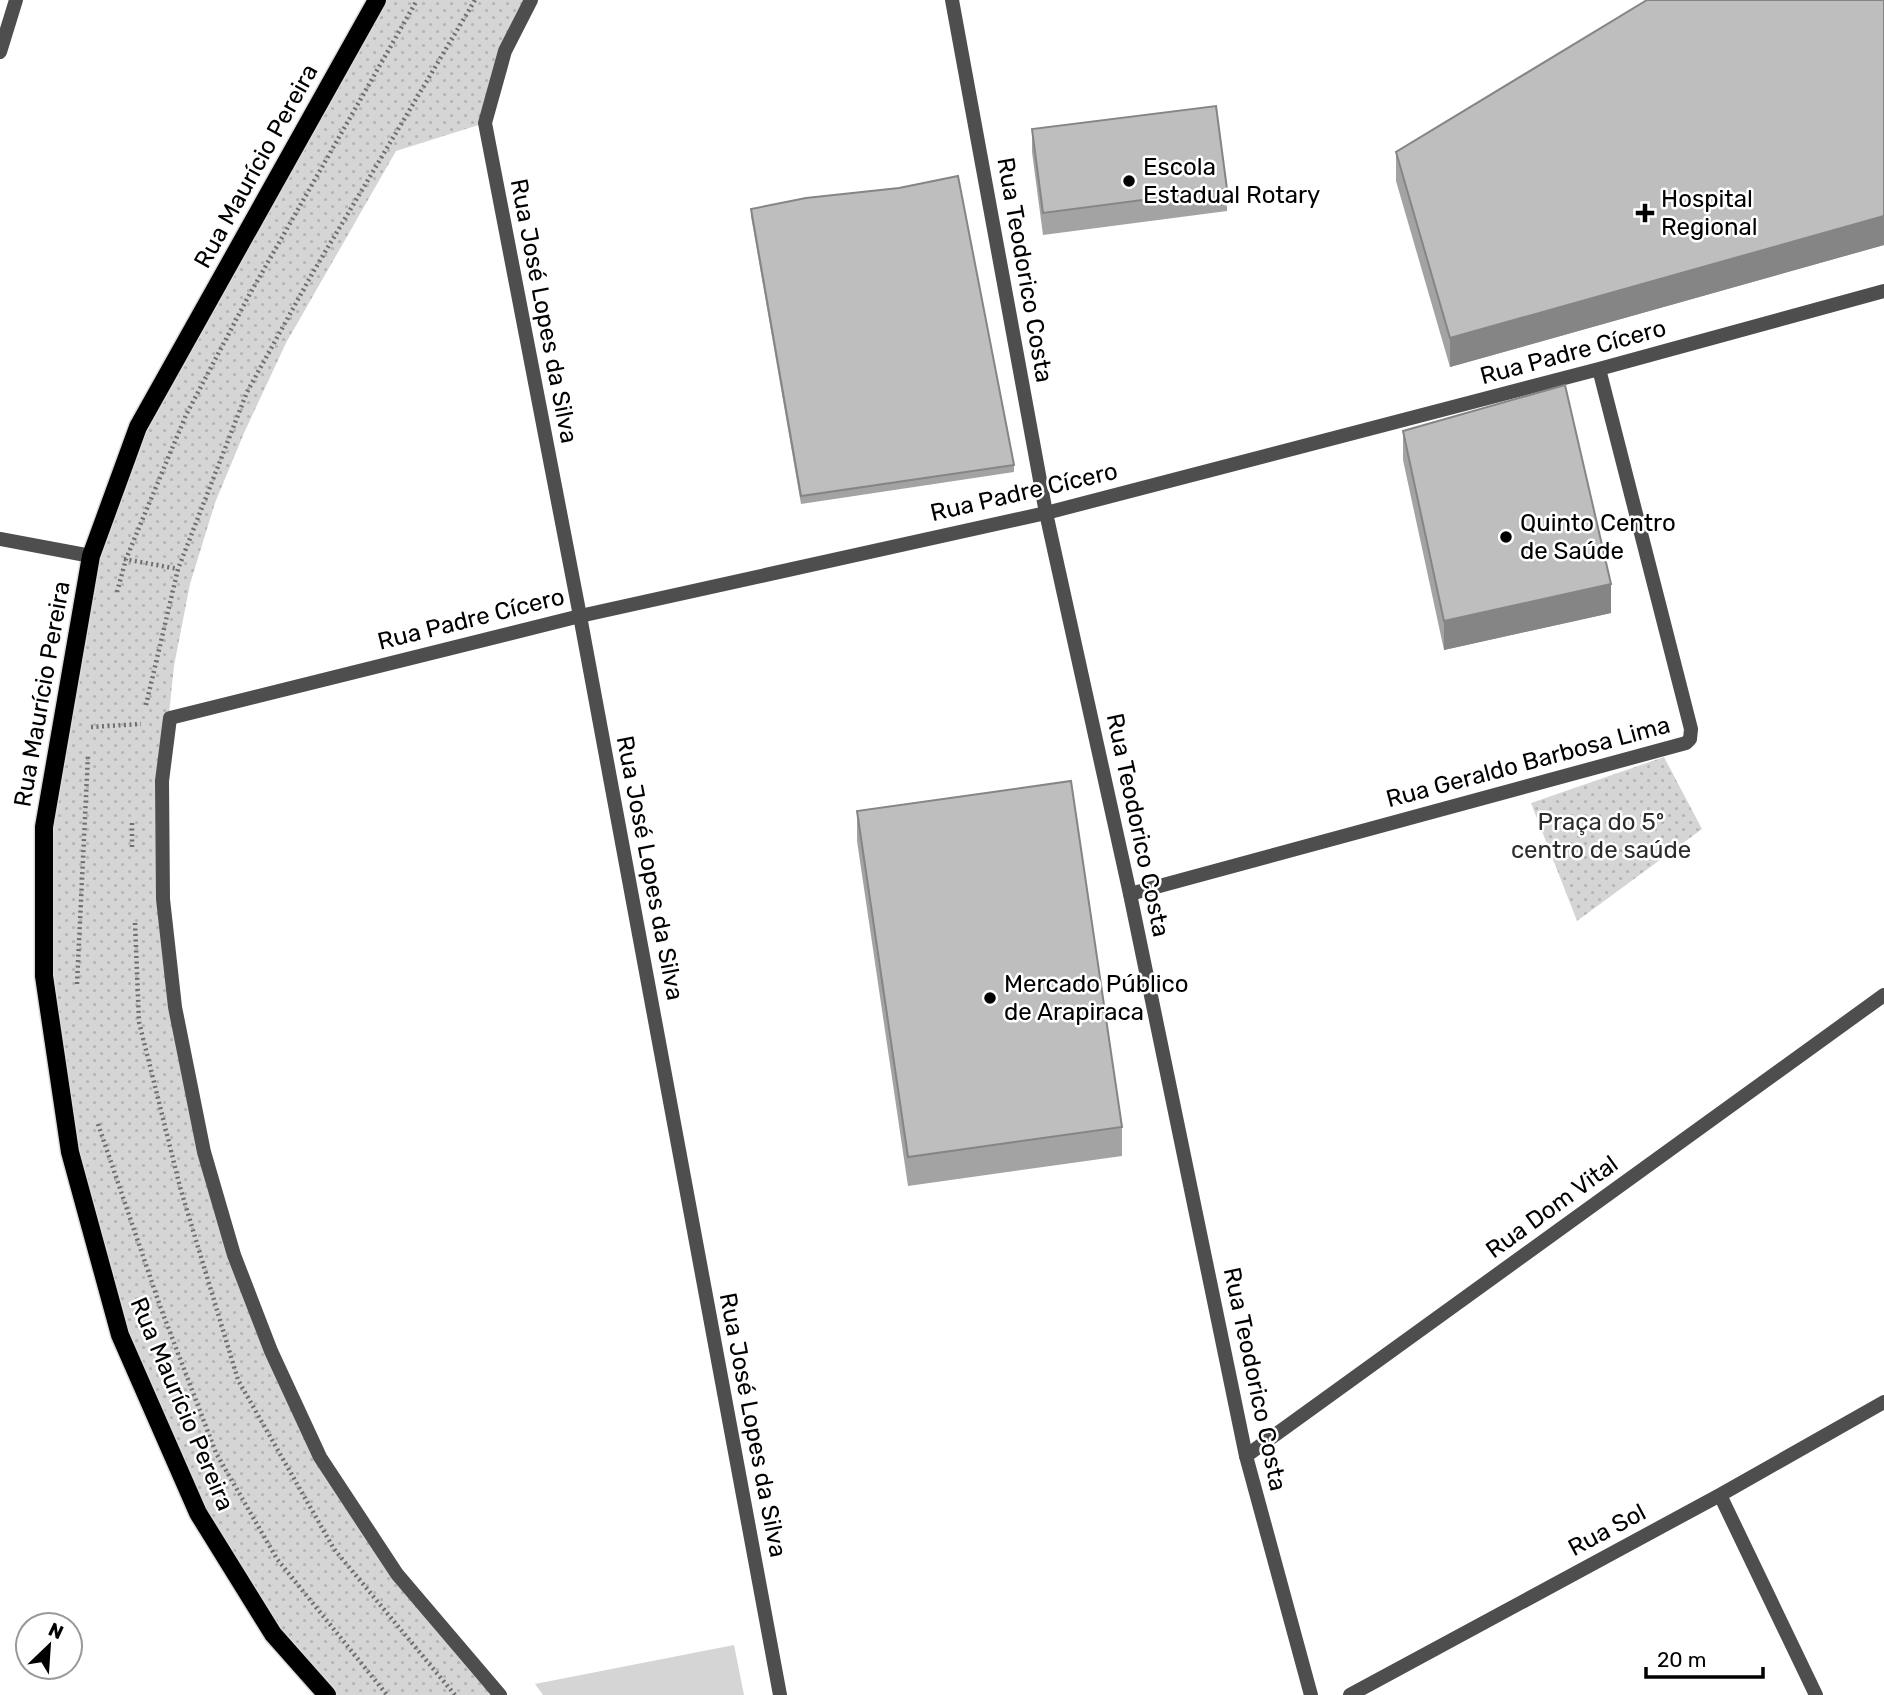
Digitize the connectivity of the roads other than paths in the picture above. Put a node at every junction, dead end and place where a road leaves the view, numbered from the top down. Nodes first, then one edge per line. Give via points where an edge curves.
1 (16, 0) edge
2 (377, 0) edge
3 (531, 0) edge
4 (953, 0) edge
5 (0, 52) edge
6 (1884, 291) edge
7 (1599, 369) junction
8 (1046, 513) junction
9 (0, 538) edge
10 (91, 556) junction
11 (580, 616) junction
12 (1130, 894) junction
13 (1884, 995) edge
14 (1884, 1402) edge
15 (1246, 1456) junction
16 (1720, 1494) junction
17 (327, 1695) edge
18 (500, 1695) edge
19 (780, 1695) edge
20 (1311, 1695) edge
21 (1350, 1695) edge
22 (1816, 1695) edge

1 - 5 street
2 - 10 main road, Rua Maurício Pereira via 138,427
3 - 11 street, Rua José Lopes da Silva via 505,51 485,123
4 - 8 street, Rua Teodorico Costa
6 - 7 street, Rua Padre Cícero
7 - 8 street, Rua Padre Cícero
7 - 12 street, Rua Geraldo Barbosa Lima via 1690,739
8 - 11 street, Rua Padre Cícero
8 - 12 street, Rua Teodorico Costa
9 - 10 street
10 - 17 main road, Rua Maurício Pereira via 44,827 44,976 70,1153 120,1335 198,1513 274,1634
11 - 18 street, Rua Padre Cícero via 170,718 162,781 163,900 175,1007 204,1152 234,1255 271,1351 320,1457 397,1574
11 - 19 street, Rua José Lopes da Silva
12 - 15 street, Rua Teodorico Costa
13 - 15 street, Rua Dom Vital
14 - 16 street, Rua Sol
15 - 20 street, Rua Teodorico Costa
16 - 21 street, Rua Sol
16 - 22 street

